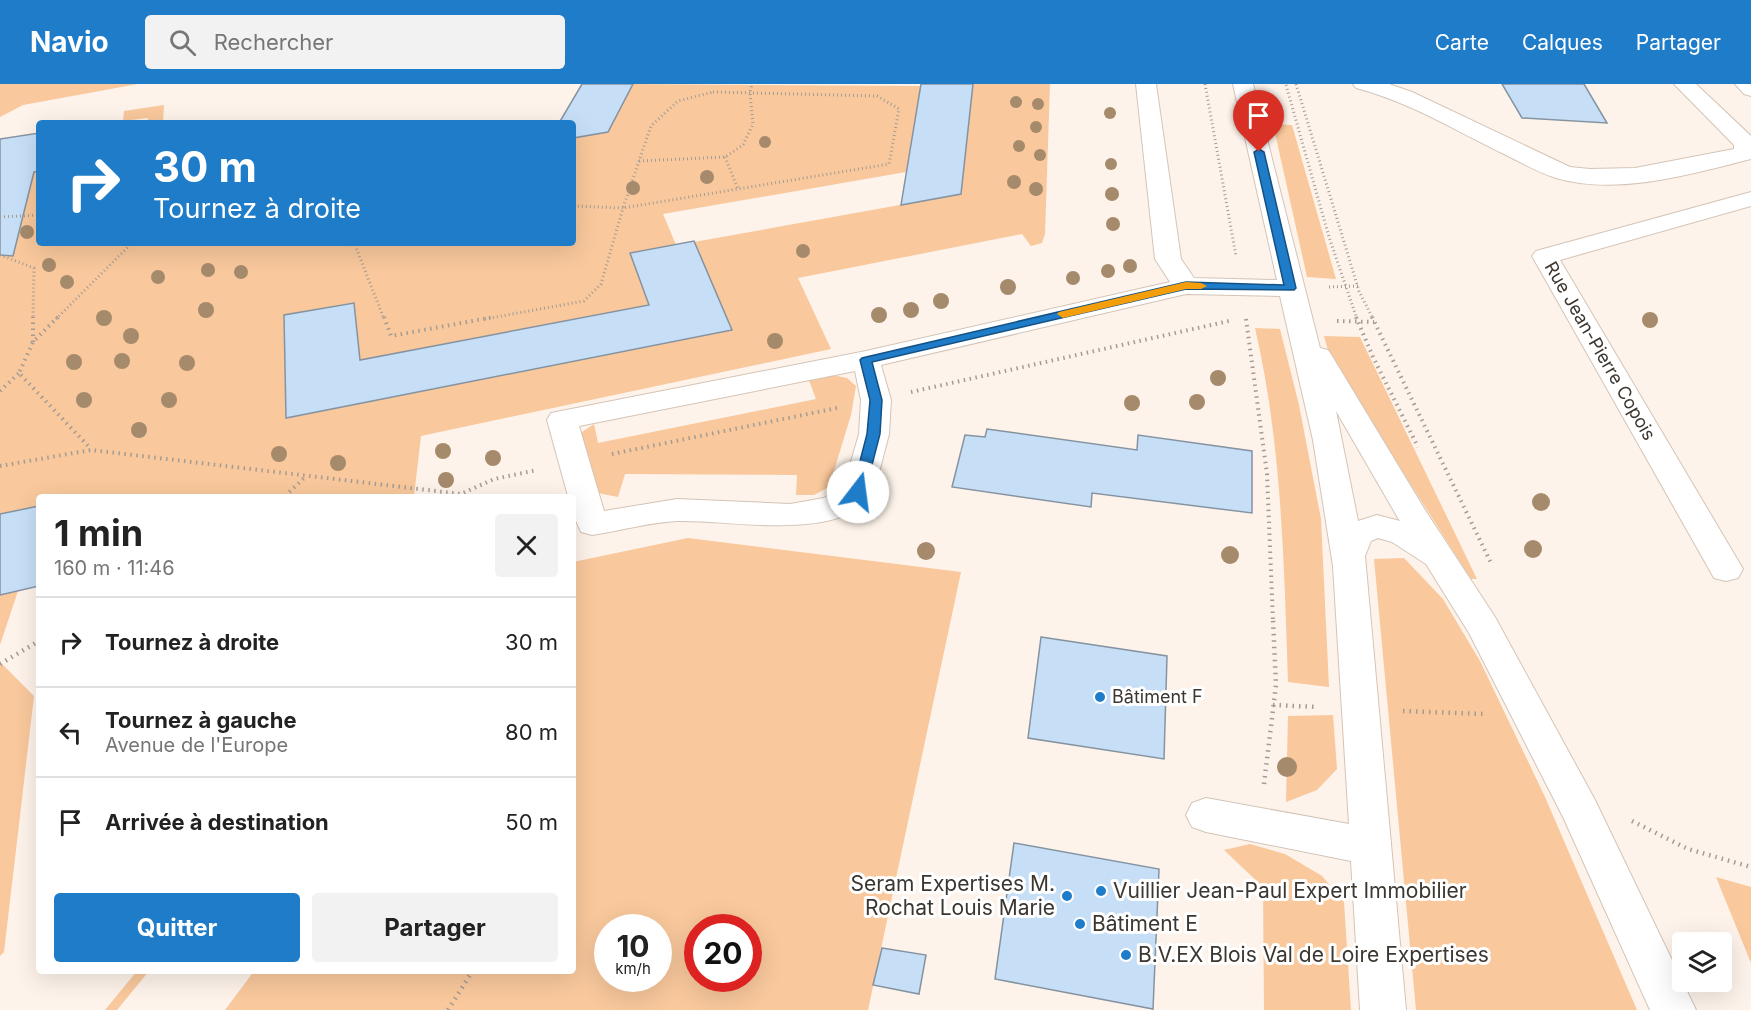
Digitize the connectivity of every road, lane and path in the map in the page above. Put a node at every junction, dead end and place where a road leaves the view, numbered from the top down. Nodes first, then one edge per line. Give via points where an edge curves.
1 (752, 84) edge
2 (1146, 84) edge
3 (1205, 84) edge
4 (1243, 84) edge
5 (1296, 84) edge
6 (1363, 84) edge
7 (1684, 84) edge
8 (1745, 84) edge
9 (1286, 85) edge
10 (1751, 90) edge
11 (750, 93) junction
12 (1749, 144) edge
13 (725, 157) junction
14 (639, 161) junction
15 (738, 189) junction
16 (1751, 199) edge
17 (576, 206) edge
18 (623, 208) junction
19 (36, 215) edge
20 (0, 216) edge
21 (129, 246) edge
22 (357, 246) edge
23 (0, 255) edge
24 (1238, 266) dead end
25 (1186, 286) junction
26 (1290, 288) junction
27 (1299, 324) junction
28 (33, 342) junction
29 (866, 360) junction
30 (19, 373) junction
31 (0, 391) edge
32 (876, 400) junction
33 (92, 450) junction
34 (1423, 456) dead end
35 (574, 462) junction
36 (0, 465) edge
37 (304, 477) junction
38 (287, 494) edge
39 (452, 494) edge
40 (463, 494) edge
41 (1348, 557) junction
42 (1439, 558) junction
43 (1725, 569) dead end
44 (1495, 571) dead end
45 (36, 643) edge
46 (0, 663) edge
47 (1274, 705) junction
48 (1360, 709) junction
49 (1531, 716) junction
50 (1581, 812) junction
51 (1206, 815) dead end
52 (1263, 826) junction
53 (1369, 846) junction
54 (1751, 867) edge
55 (470, 974) edge
56 (448, 1010) edge
57 (1383, 1010) edge
58 (1673, 1010) edge

1 - 11 path
2 - 25 street via 1168,259
3 - 24 path
4 - 26 street
5 - 44 path via 1359,291
6 - 12 street via 1412,100 1566,173 1645,175 1744,154
7 - 12 street
8 - 10 street
9 - 34 path via 1324,226 1360,328
11 - 13 path via 753,124 743,146
11 - 14 path via 713,92 678,100 651,126
11 - 15 path via 877,96 899,109 889,165
13 - 14 path
13 - 15 path
14 - 18 path
15 - 18 path
16 - 43 street, Rue Jean-Pierre Copois via 1545,256
17 - 18 path
18 - 22 path via 601,284 584,301 391,336
19 - 20 path
21 - 28 path
23 - 28 path via 34,268
25 - 26 street
25 - 29 street
26 - 27 street
27 - 41 street via 1328,440
27 - 42 street
28 - 30 path
29 - 32 street
29 - 35 street via 562,420
30 - 31 path
30 - 33 path
32 - 35 path
32 - 35 street via 873,434 858,492 832,508 790,515 677,510 592,524
32 - 47 path via 1246,317 1267,474
33 - 36 path
33 - 37 path
35 - 40 path via 494,479
37 - 38 path
37 - 39 path
41 - 42 street via 1358,533 1377,526 1404,534
41 - 48 street
42 - 49 street via 1483,626
45 - 46 path
47 - 48 path
47 - 52 path
48 - 49 path
48 - 53 street
49 - 50 street
50 - 54 path via 1592,802 1688,849
50 - 58 street
51 - 52 street
52 - 53 street
53 - 57 street
55 - 56 path

